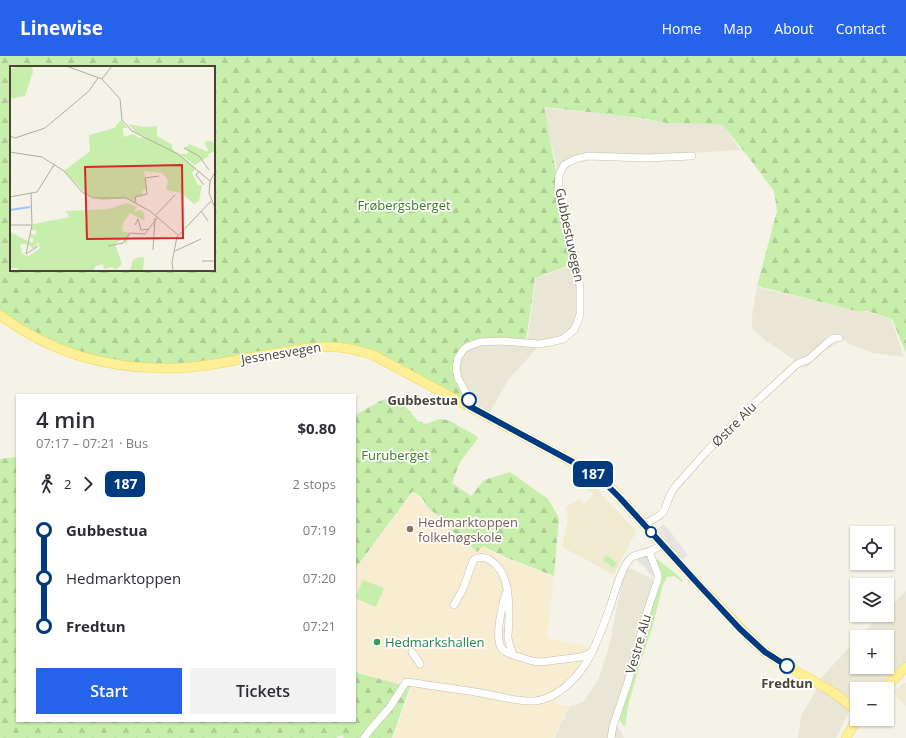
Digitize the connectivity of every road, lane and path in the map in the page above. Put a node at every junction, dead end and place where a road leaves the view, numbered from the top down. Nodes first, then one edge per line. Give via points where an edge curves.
1 (692, 156) dead end
2 (0, 315) edge
3 (839, 338) dead end
4 (469, 406) junction
5 (644, 525) junction
6 (662, 544) junction
7 (649, 551) junction
8 (454, 605) dead end
9 (412, 652) dead end
10 (591, 653) junction
11 (420, 664) dead end
12 (906, 667) edge
13 (891, 682) edge
14 (850, 705) edge
15 (853, 726) edge
16 (364, 738) edge
17 (611, 738) edge
18 (846, 738) edge

1 - 4 street, Gubbestuvegen via 587,156 564,165 559,176 558,191 580,286 578,321 574,330 563,339 551,342 480,342 464,349 460,353 456,368 458,378 469,399
2 - 4 main road, Jessnesvegen via 20,329 66,352 140,368 202,366 325,346 347,348 375,356
3 - 5 street, Østre Alu via 834,338 809,359 797,364 758,400 675,487 664,511
4 - 5 main road, Jessnesvegen via 594,475 611,488
5 - 6 main road, Jessnesvegen
6 - 7 street
6 - 14 main road, Jessnesvegen via 722,610 765,652
7 - 10 street via 632,557 625,566 601,634
7 - 17 street, Vestre Alu via 658,579
8 - 10 street via 473,561 485,557 499,568 507,589 508,636 514,655 541,662 581,657
9 - 11 street
10 - 16 street via 575,679 548,698 534,701 406,682 390,707
12 - 13 main road
15 - 18 main road

